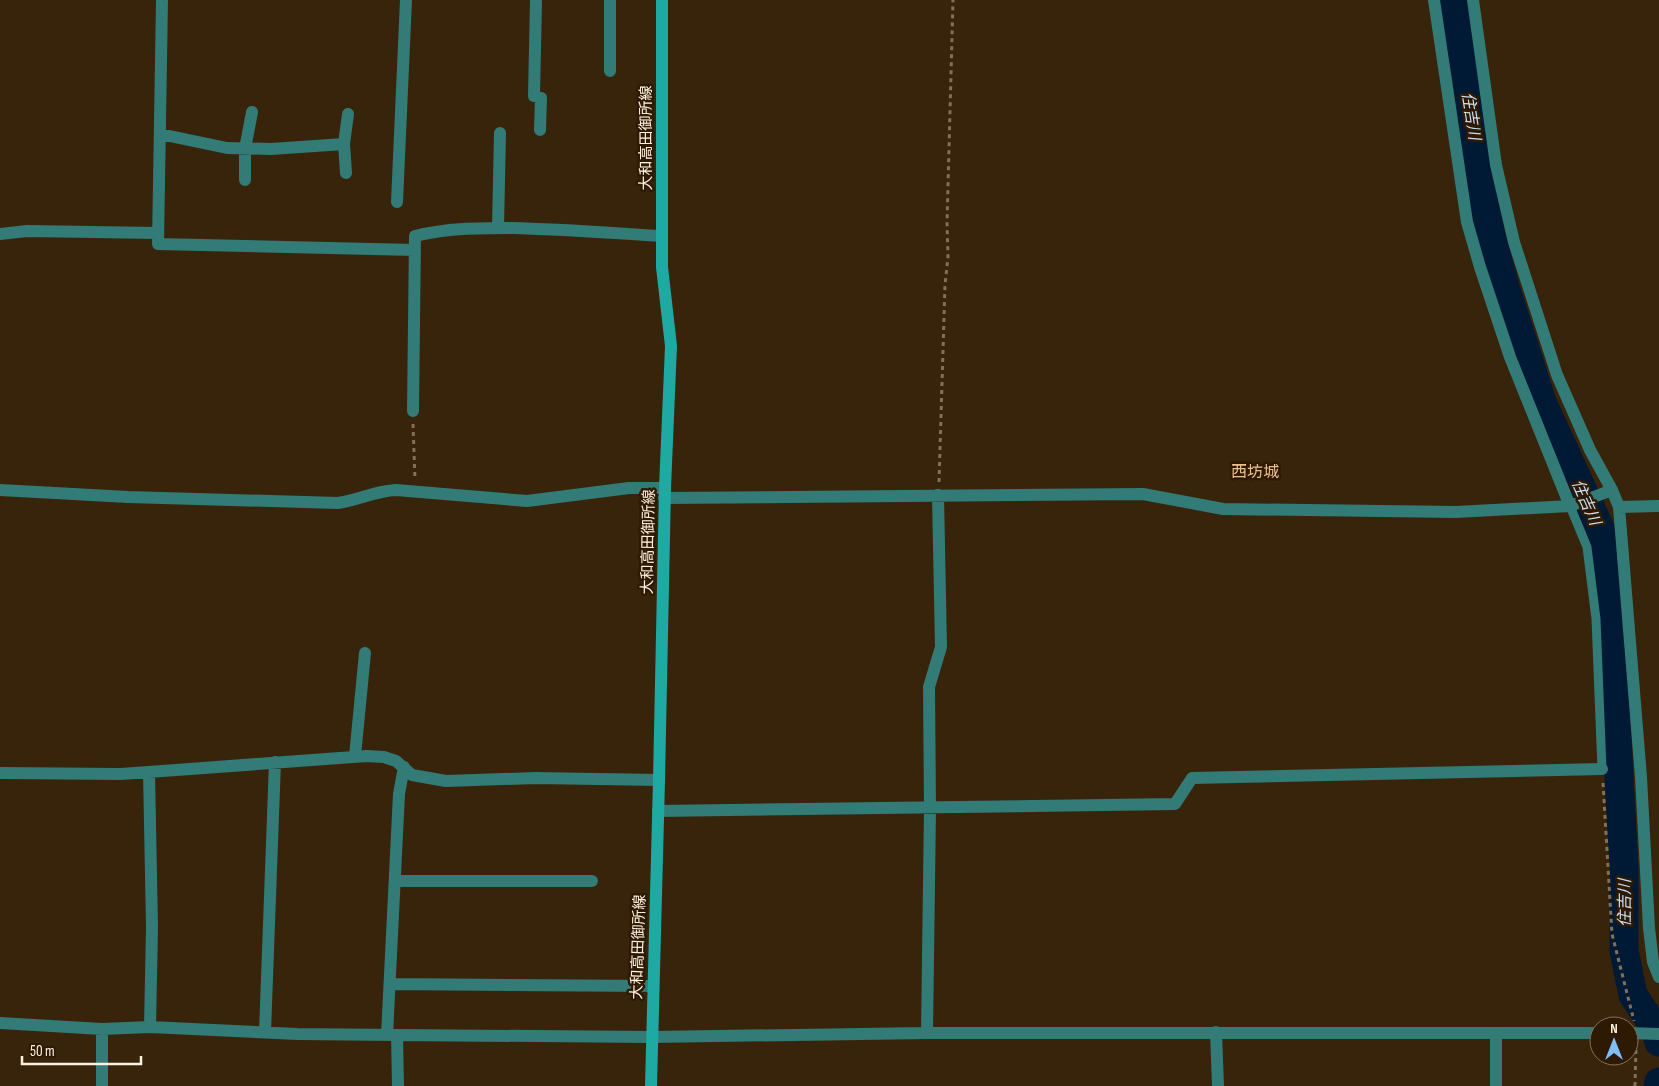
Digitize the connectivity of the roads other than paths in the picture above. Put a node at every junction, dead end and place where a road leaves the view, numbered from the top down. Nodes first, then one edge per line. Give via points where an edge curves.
1 (162, 0) edge
2 (398, 0) edge
3 (407, 0) edge
4 (536, 0) edge
5 (610, 0) edge
6 (662, 0) edge
7 (1434, 0) edge
8 (1473, 0) edge
9 (610, 72) dead end
10 (252, 112) dead end
11 (348, 114) dead end
12 (540, 130) dead end
13 (500, 133) dead end
14 (160, 134) junction
15 (344, 144) junction
16 (245, 149) junction
17 (346, 173) dead end
18 (245, 180) dead end
19 (398, 202) dead end
20 (498, 228) junction
21 (158, 232) junction
22 (0, 234) edge
23 (662, 236) junction
24 (415, 250) junction
25 (413, 411) road end
26 (0, 490) edge
27 (1612, 490) junction
28 (665, 493) junction
29 (938, 495) junction
30 (1570, 506) junction
31 (1659, 506) edge
32 (1619, 507) junction
33 (365, 654) dead end
34 (355, 756) junction
35 (275, 762) junction
36 (404, 767) junction
37 (1602, 769) joint
38 (149, 772) junction
39 (0, 773) edge
40 (660, 780) junction
41 (930, 808) junction
42 (658, 811) junction
43 (592, 881) dead end
44 (395, 882) junction
45 (1659, 977) edge
46 (390, 984) junction
47 (653, 986) junction
48 (0, 1023) edge
49 (150, 1027) junction
50 (102, 1029) junction
51 (265, 1032) junction
52 (1216, 1032) junction
53 (927, 1033) junction
54 (1496, 1033) junction
55 (1589, 1033) edge
56 (1639, 1033) edge
57 (1659, 1034) edge
58 (392, 1035) junction
59 (651, 1036) junction
60 (102, 1086) edge
61 (398, 1086) edge
62 (651, 1086) edge
63 (1218, 1086) edge
64 (1496, 1086) edge

1 - 14 street
2 - 3 street
3 - 19 street
4 - 12 street via 534,96 541,98
5 - 9 street
6 - 23 main road, 大和高田御所線
7 - 30 street via 1468,222 1480,267 1510,357
8 - 27 street via 1496,165 1514,242 1557,375 1590,450
10 - 16 street
11 - 15 street
13 - 20 street
14 - 16 street
14 - 21 street
15 - 16 street
15 - 17 street
16 - 18 street
20 - 23 street
20 - 24 street via 463,228 415,236
21 - 22 street via 28,231
21 - 24 street via 158,244
23 - 28 main road, 大和高田御所線 via 671,346
24 - 25 street
26 - 28 street via 338,503 396,490 527,501 629,488
27 - 30 street
27 - 32 street
28 - 29 street
28 - 40 main road, 大和高田御所線
29 - 30 street via 1143,494 1223,509 1456,512
29 - 41 street via 941,647 929,687
30 - 37 lane via 1587,547 1596,619
31 - 32 street
32 - 45 street via 1641,777 1649,928 1653,962
33 - 34 street
34 - 35 street
34 - 36 street via 384,757
35 - 38 street
35 - 51 street
36 - 40 street via 412,775 446,781 529,778
36 - 44 street via 399,794
37 - 41 street via 1192,778 1175,804
38 - 39 street via 94,775
38 - 49 street
40 - 42 main road, 大和高田御所線
41 - 42 street
41 - 53 street
42 - 47 main road, 大和高田御所線
43 - 44 street
44 - 46 street
46 - 47 street
46 - 58 street
47 - 59 main road, 大和高田御所線
48 - 50 street
49 - 50 street
49 - 51 street
50 - 60 street
51 - 58 street
52 - 53 street
52 - 54 street
52 - 63 street
53 - 59 street
54 - 55 street
54 - 64 street
56 - 57 street
58 - 59 street
58 - 61 street
59 - 62 main road, 大和高田御所線

